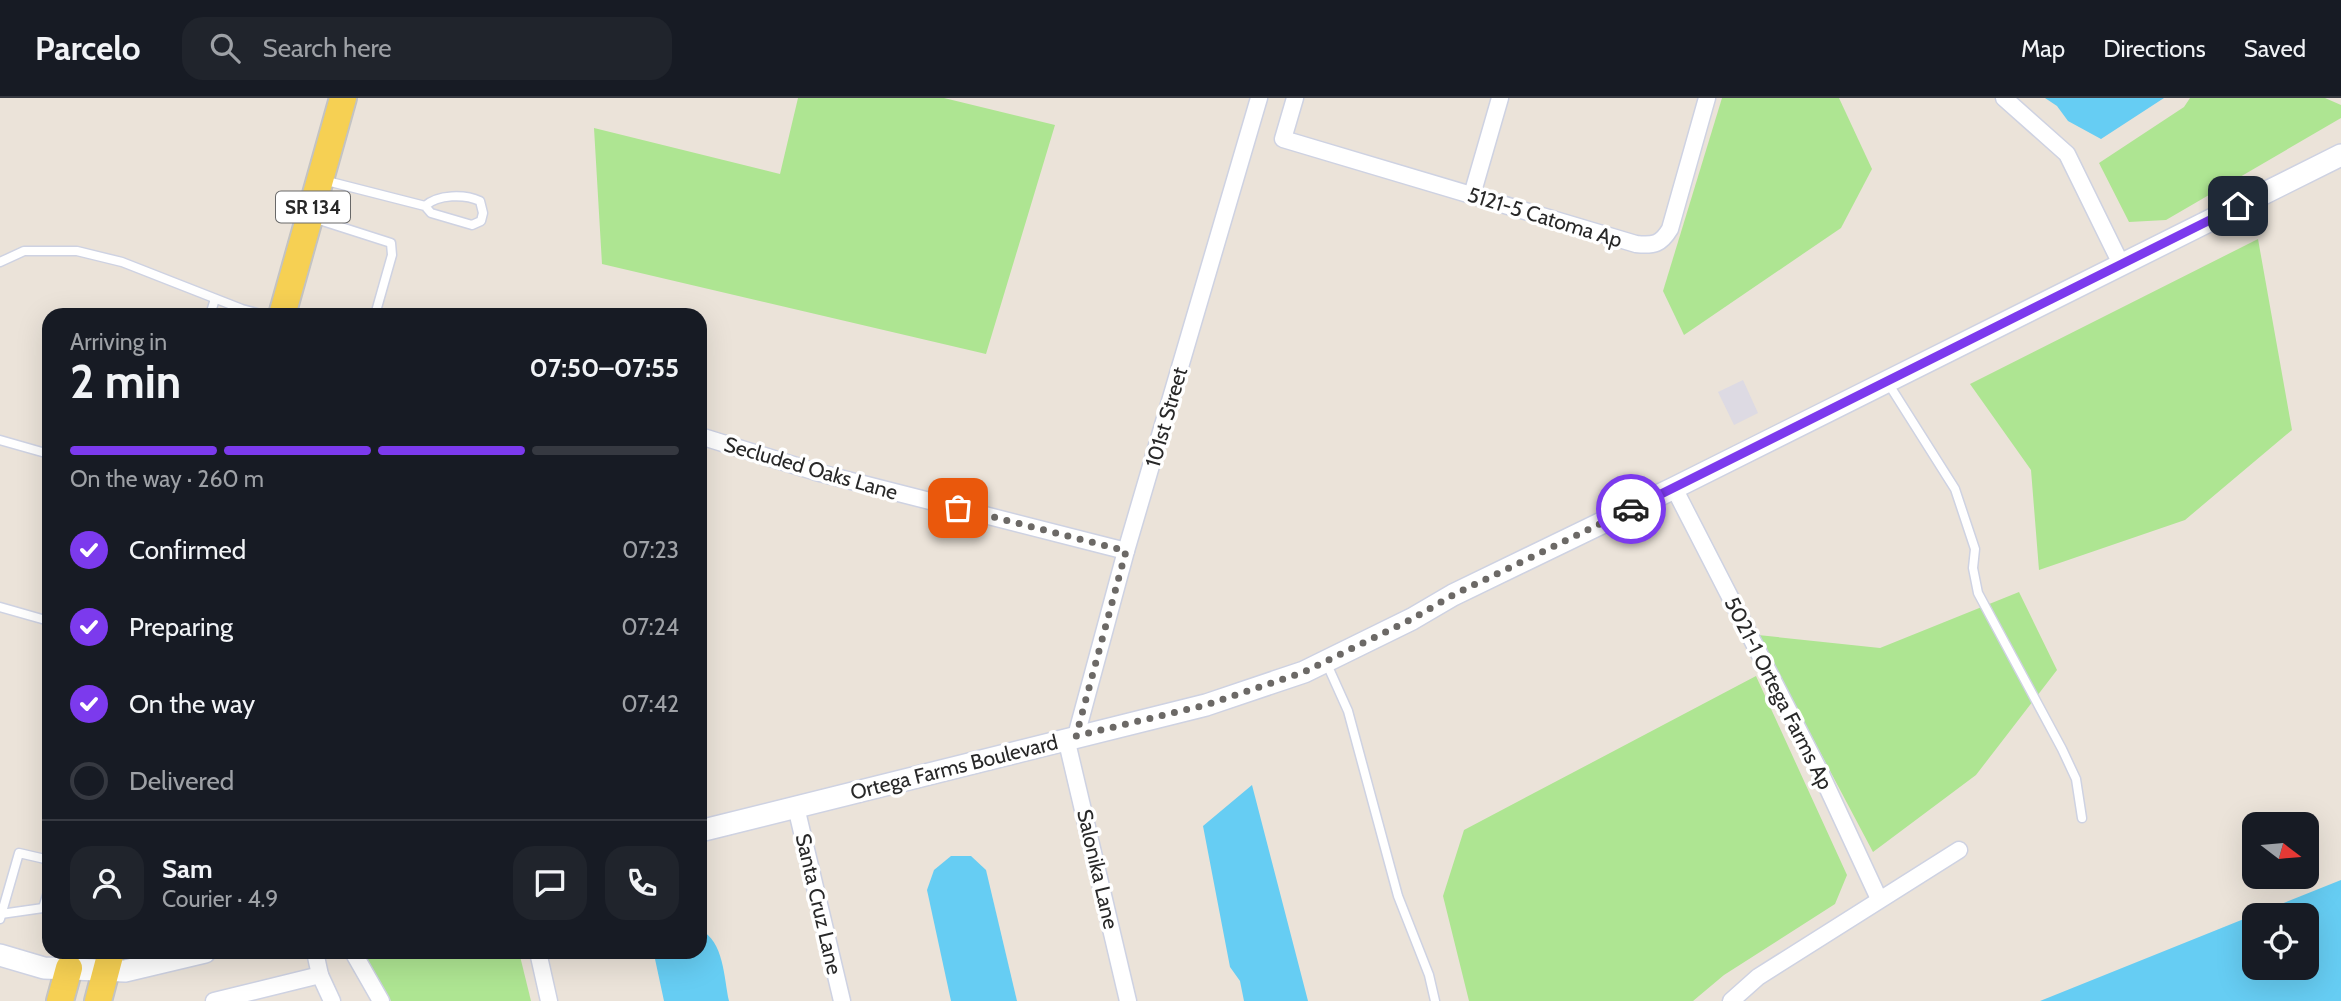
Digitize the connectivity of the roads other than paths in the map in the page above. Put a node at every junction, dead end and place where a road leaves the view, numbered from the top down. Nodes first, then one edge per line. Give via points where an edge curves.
1 (343, 98) edge
2 (1259, 98) edge
3 (1295, 98) edge
4 (1500, 98) edge
5 (1707, 98) edge
6 (2004, 98) edge
7 (2341, 155) edge
8 (320, 179) junction
9 (1472, 195) junction
10 (425, 206) junction
11 (310, 217) junction
12 (0, 262) edge
13 (2121, 264) junction
14 (215, 299) junction
15 (212, 308) edge
16 (243, 308) edge
17 (284, 308) edge
18 (377, 308) edge
19 (1886, 380) junction
20 (707, 438) edge
21 (0, 440) edge
22 (42, 452) edge
23 (1674, 488) junction
24 (1126, 551) junction
25 (0, 607) edge
26 (42, 619) edge
27 (1326, 662) junction
28 (1071, 737) junction
29 (796, 807) junction
30 (2082, 818) dead end
31 (707, 829) edge
32 (1959, 850) dead end
33 (42, 858) edge
34 (1879, 900) junction
35 (42, 910) edge
36 (1, 916) edge
37 (0, 956) edge
38 (176, 959) edge
39 (317, 959) edge
40 (357, 959) edge
41 (540, 959) edge
42 (109, 961) edge
43 (69, 968) junction
44 (320, 975) junction
45 (60, 1001) edge
46 (97, 1001) edge
47 (214, 1001) edge
48 (332, 1001) edge
49 (381, 1001) edge
50 (549, 1001) edge
51 (842, 1001) edge
52 (1128, 1001) edge
53 (1435, 1001) edge
54 (1731, 1001) edge

1 - 8 main road, SR 134
2 - 24 street, 101st Street
3 - 9 street, 5121-5 Catoma Ap via 1283,139
4 - 9 street
5 - 9 street, 5121-5 Catoma Ap via 1670,229 1663,240 1651,246
6 - 13 street via 2067,154
7 - 13 street, Ortega Farms Boulevard
8 - 10 lane
8 - 11 main road, SR 134
10 - 10 lane via 457,196 480,201 483,213 481,221 472,225 431,213
11 - 17 main road, SR 134
11 - 18 lane via 391,243 392,255
12 - 14 lane via 24,251 77,251 122,262
13 - 19 street, Ortega Farms Boulevard
14 - 15 lane
14 - 16 lane
19 - 23 street, Ortega Farms Boulevard
19 - 30 lane via 1955,489 1975,549 1978,593 2076,779
20 - 24 street, Secluded Oaks Lane
21 - 22 lane
23 - 27 street, Ortega Farms Boulevard
23 - 34 street, 5021-1 Ortega Farms Ap via 1821,774
24 - 28 street, 101st Street
25 - 26 lane
27 - 28 street, Ortega Farms Boulevard via 1216,702
27 - 53 lane via 1348,710 1398,896
28 - 29 street, Ortega Farms Boulevard
28 - 52 street, Salonika Lane
29 - 31 street, Ortega Farms Boulevard
29 - 51 street, Santa Cruz Lane
32 - 34 street
33 - 36 lane via 19,853
34 - 54 street via 1758,976
35 - 36 lane
37 - 43 street via 44,968
38 - 42 street via 125,971
39 - 44 street
40 - 49 street
41 - 50 street
42 - 43 street
42 - 46 main road
43 - 45 main road
44 - 47 street
44 - 48 street

